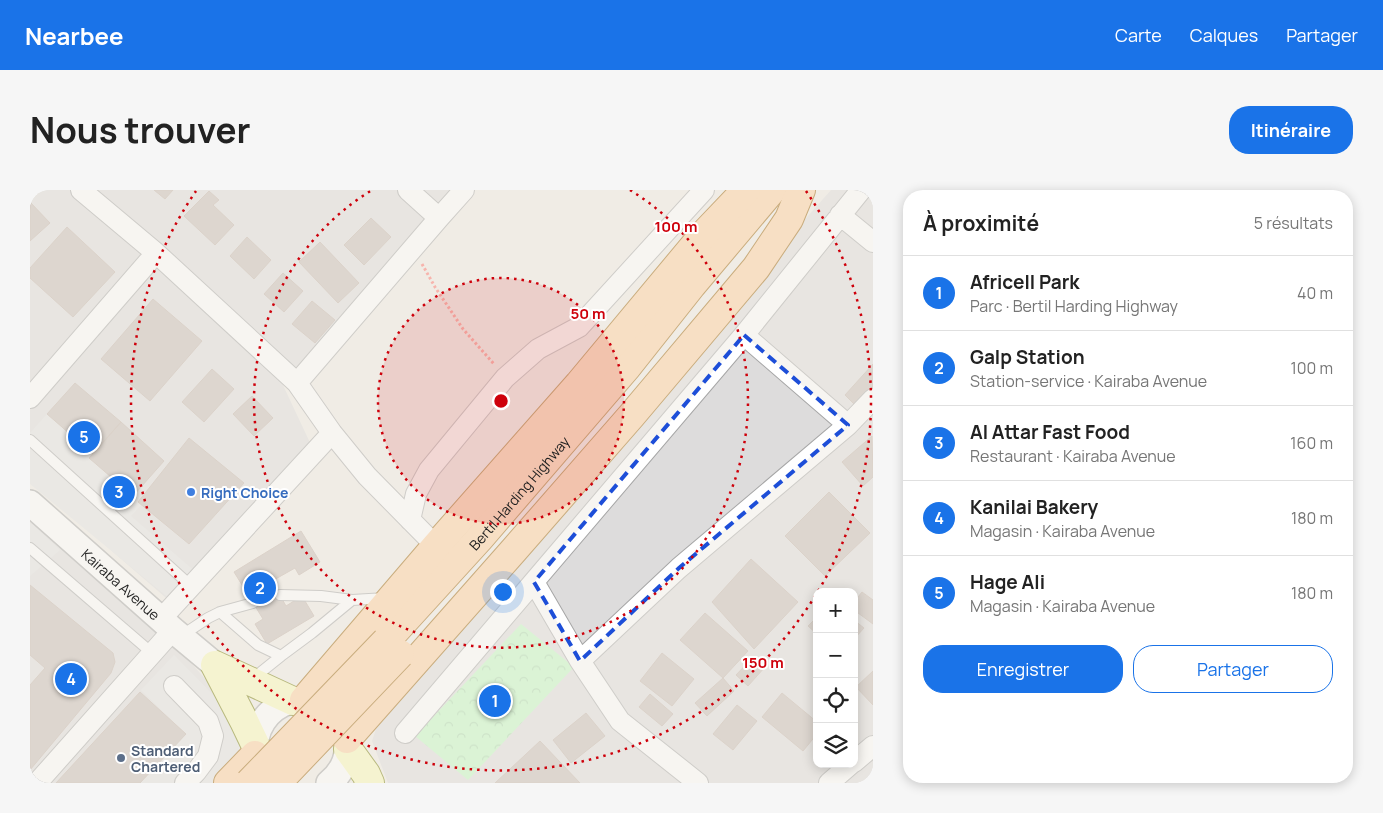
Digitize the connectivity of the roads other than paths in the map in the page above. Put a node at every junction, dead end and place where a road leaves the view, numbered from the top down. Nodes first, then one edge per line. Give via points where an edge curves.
1 (81, 190) edge
2 (408, 190) edge
3 (464, 190) edge
4 (801, 190) edge
5 (861, 190) edge
6 (695, 193) edge
7 (772, 195) edge
8 (840, 215) junction
9 (439, 218) junction
10 (873, 242) edge
11 (156, 253) junction
12 (744, 335) junction
13 (297, 383) junction
14 (30, 398) edge
15 (873, 399) edge
16 (848, 425) junction
17 (332, 434) junction
18 (30, 440) edge
19 (30, 504) edge
20 (410, 520) junction
21 (436, 546) junction
22 (30, 548) edge
23 (534, 582) junction
24 (191, 586) junction
25 (280, 595) dead end
26 (391, 599) junction
27 (352, 600) junction
28 (253, 603) dead end
29 (220, 612) junction
30 (171, 628) junction
31 (152, 653) junction
32 (281, 656) junction
33 (580, 661) junction
34 (214, 665) junction
35 (250, 681) junction
36 (174, 686) dead end
37 (299, 701) junction
38 (405, 733) dead end
39 (347, 744) junction
40 (873, 746) edge
41 (255, 749) junction
42 (858, 759) edge
43 (846, 768) edge
44 (37, 783) edge
45 (185, 783) edge
46 (228, 783) edge
47 (249, 783) edge
48 (273, 783) edge
49 (277, 783) edge
50 (330, 783) edge
51 (370, 783) edge
52 (698, 783) edge
53 (829, 783) edge

1 - 11 street
2 - 9 street
3 - 9 street
4 - 39 main road via 789,219 756,268
5 - 8 street
6 - 20 street via 579,327 538,349 506,378 430,470 416,494
7 - 21 main road via 704,234 579,384
7 - 47 main road, Bertil Harding Highway, bridge via 692,285 479,539
7 - 49 main road, Bertil Harding Highway, bridge via 642,379 493,552
8 - 10 street
8 - 12 street
9 - 13 street
11 - 13 street
11 - 14 street
12 - 16 street
12 - 23 street
13 - 17 street
15 - 16 street
16 - 33 street via 679,568
17 - 20 street
17 - 24 street
18 - 24 lane
19 - 30 street, Kairaba Avenue
20 - 21 street
21 - 26 main road
22 - 31 lane
23 - 33 street
23 - 38 street
24 - 30 street
25 - 27 lane
26 - 27 lane
26 - 37 main road
27 - 32 lane
28 - 29 lane
29 - 30 lane
29 - 32 lane via 258,644
30 - 31 street
30 - 34 street, Kairaba Avenue
31 - 44 street
32 - 35 lane
33 - 52 street via 620,721
34 - 35 main road
34 - 41 main road
35 - 37 main road
36 - 45 street via 208,721 213,736 208,756
37 - 39 street via 314,702 332,712 344,729
37 - 41 street via 284,704 267,716 256,734
39 - 50 street via 342,769
39 - 51 main road
40 - 42 street
41 - 46 main road
41 - 48 street via 258,764
43 - 53 street

